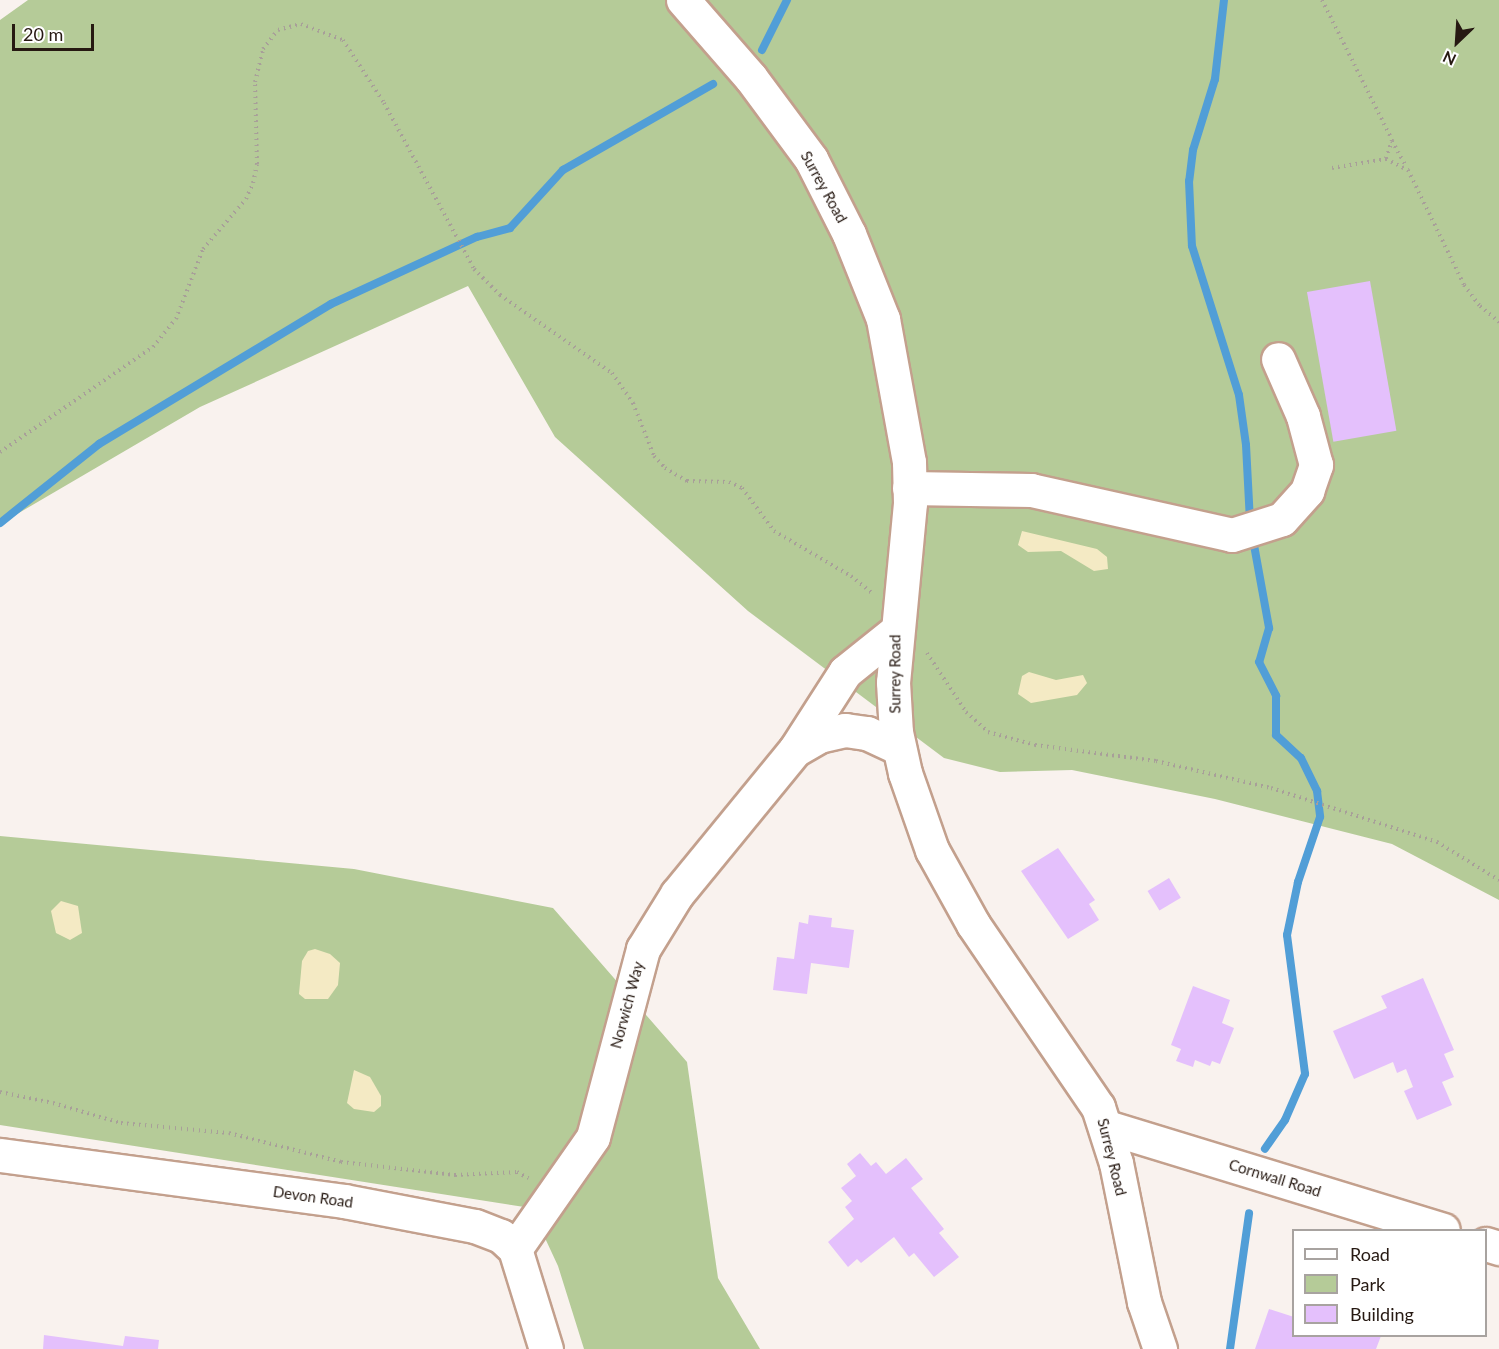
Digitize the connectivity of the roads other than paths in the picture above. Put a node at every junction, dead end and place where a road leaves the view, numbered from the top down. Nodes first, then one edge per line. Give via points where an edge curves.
1 (683, 0) edge
2 (1278, 359) dead end
3 (909, 488) junction
4 (895, 632) junction
5 (899, 748) junction
6 (795, 750) junction
7 (1107, 1127) junction
8 (0, 1155) edge
9 (1440, 1229) edge
10 (515, 1250) junction
11 (546, 1349) edge
12 (1160, 1349) edge

1 - 3 street, Surrey Road via 785,122 811,159 849,234 891,350 903,417
2 - 3 street via 1304,416 1316,465 1307,492 1282,519 1232,535 1032,490
3 - 4 street, Surrey Road
4 - 5 street, Surrey Road via 893,682
4 - 6 street, Norwich Way via 845,672
5 - 6 street, Norwich Way via 867,733 845,730 819,736
5 - 7 street, Surrey Road via 932,850 973,924 1082,1081
6 - 10 street, Norwich Way via 677,894 643,950 593,1137
7 - 9 street, Cornwall Road
7 - 12 street, Surrey Road via 1144,1302
8 - 10 street, Devon Road via 422,1213 501,1236
10 - 11 street

